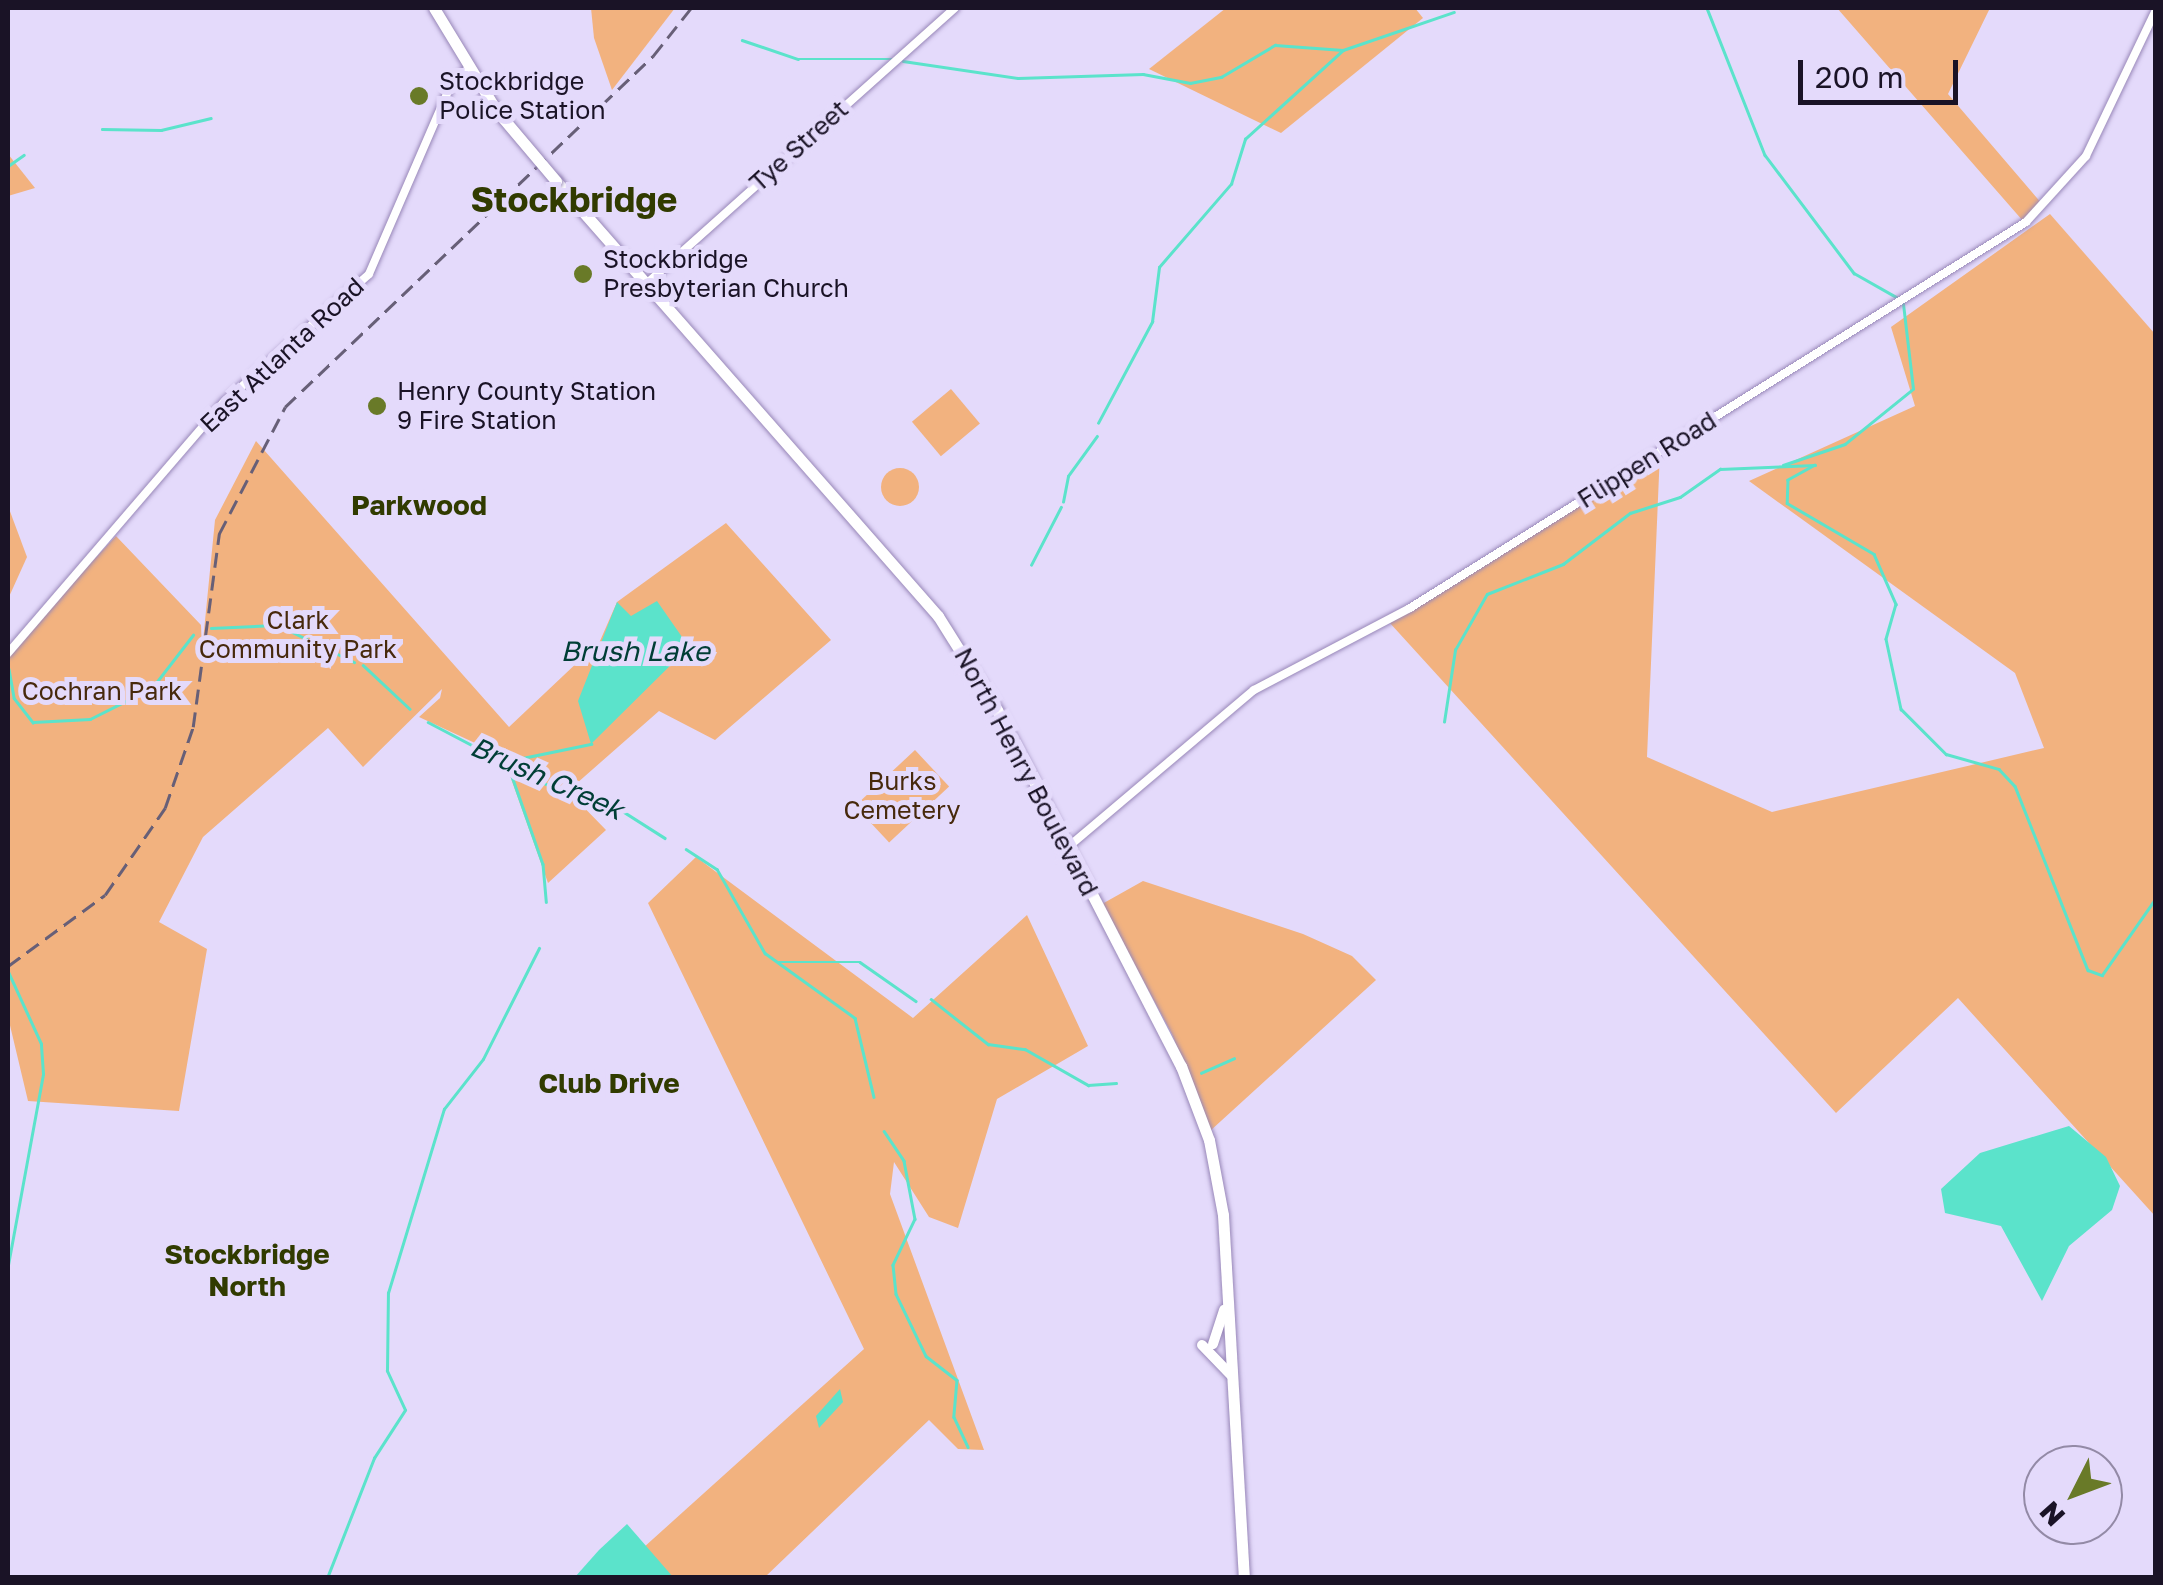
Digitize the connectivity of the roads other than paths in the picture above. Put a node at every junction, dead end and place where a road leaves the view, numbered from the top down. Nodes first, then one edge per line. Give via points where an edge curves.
1 (434, 8) edge
2 (955, 8) edge
3 (2155, 11) edge
4 (466, 70) junction
5 (644, 285) junction
6 (8, 654) edge
7 (1068, 848) junction
8 (1226, 1279) junction
9 (1233, 1379) junction
10 (1244, 1578) edge

1 - 4 highway, North Henry Boulevard
2 - 5 street, Tye Street
3 - 7 street, Flippen Road via 2086,156 2026,222 1410,608 1254,690
4 - 5 highway, North Henry Boulevard, bridge
4 - 6 street, East Atlanta Road via 452,82 369,274 224,402
5 - 7 highway, North Henry Boulevard via 928,603 998,710
7 - 8 highway, North Henry Boulevard via 1203,1119
8 - 9 highway, North Henry Boulevard
8 - 9 main road via 1207,1344
9 - 10 highway, North Henry Boulevard

